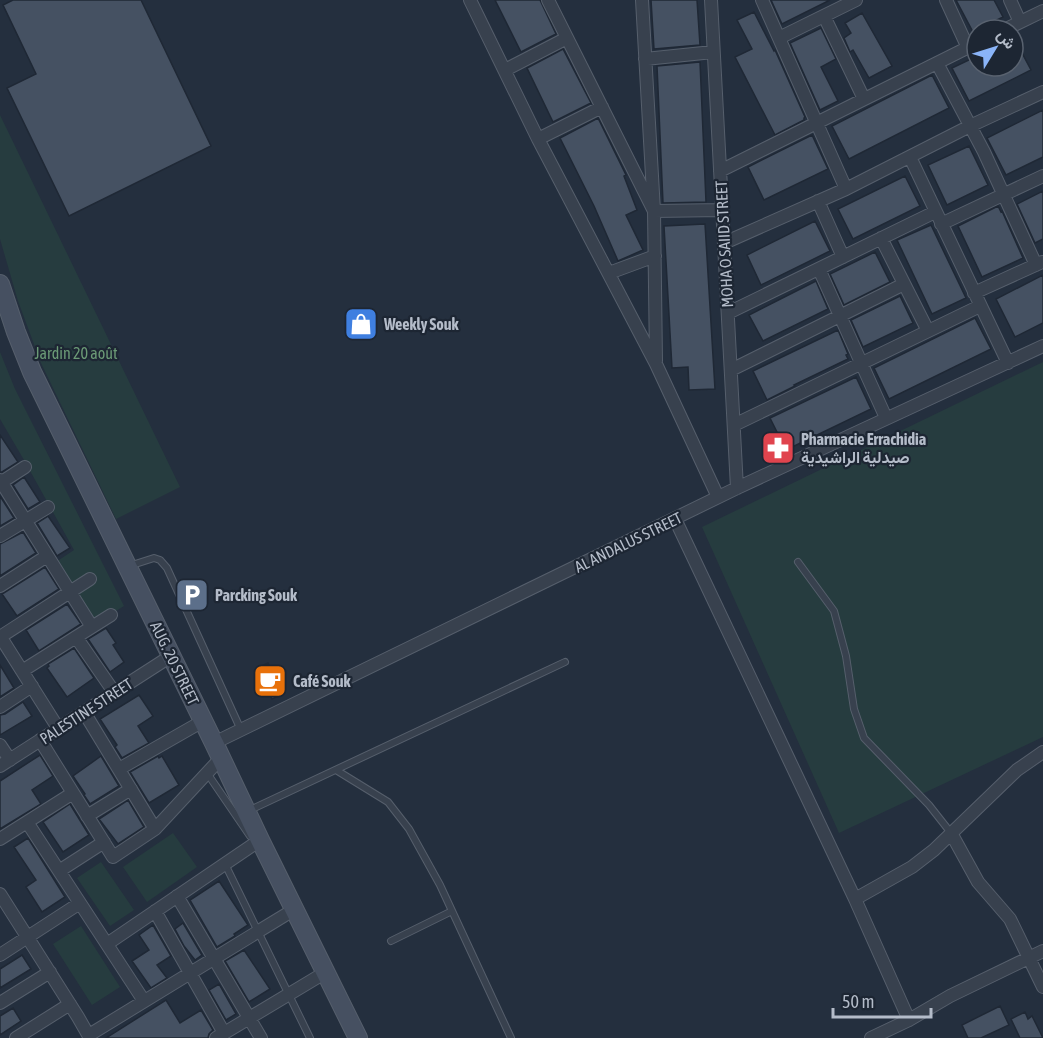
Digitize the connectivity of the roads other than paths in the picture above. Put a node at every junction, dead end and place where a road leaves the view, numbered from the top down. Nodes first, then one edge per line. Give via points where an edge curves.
1 (470, 0) edge
2 (548, 0) edge
3 (642, 0) edge
4 (712, 0) edge
5 (762, 0) edge
6 (856, 0) edge
7 (945, 0) edge
8 (1010, 0) edge
9 (1042, 12) edge
10 (824, 16) junction
11 (1018, 18) edge
12 (1025, 20) edge
13 (965, 34) edge
14 (567, 38) junction
15 (779, 38) junction
16 (965, 49) edge
17 (713, 52) junction
18 (645, 59) junction
19 (937, 63) junction
20 (505, 70) junction
21 (1043, 92) edge
22 (864, 99) junction
23 (602, 107) junction
24 (817, 123) junction
25 (970, 126) junction
26 (538, 139) junction
27 (910, 157) junction
28 (720, 171) junction
29 (1043, 176) edge
30 (846, 189) junction
31 (1003, 195) junction
32 (818, 201) junction
33 (722, 210) junction
34 (654, 211) junction
35 (938, 218) junction
36 (881, 238) junction
37 (724, 243) junction
38 (655, 256) junction
39 (843, 257) junction
40 (1039, 264) edge
41 (819, 269) junction
42 (609, 273) junction
43 (0, 284) edge
44 (904, 284) junction
45 (974, 293) junction
46 (980, 306) junction
47 (728, 313) junction
48 (840, 316) junction
49 (927, 332) junction
50 (1043, 346) edge
51 (862, 363) junction
52 (1008, 363) junction
53 (656, 364) junction
54 (731, 370) junction
55 (886, 418) junction
56 (734, 425) junction
57 (25, 467) dead end
58 (0, 482) edge
59 (737, 488) junction
60 (718, 497) junction
61 (48, 507) dead end
62 (675, 519) junction
63 (25, 521) junction
64 (0, 536) edge
65 (47, 556) junction
66 (798, 562) dead end
67 (127, 567) junction
68 (90, 579) dead end
69 (0, 586) edge
70 (70, 592) junction
71 (111, 615) dead end
72 (92, 627) junction
73 (76, 638) junction
74 (2, 642) edge
75 (171, 656) junction
76 (565, 662) dead end
77 (22, 672) junction
78 (32, 686) junction
79 (114, 692) junction
80 (0, 707) edge
81 (84, 712) junction
82 (203, 721) junction
83 (58, 728) junction
84 (242, 730) junction
85 (40, 740) junction
86 (0, 745) edge
87 (218, 750) junction
88 (1043, 752) edge
89 (5, 763) edge
90 (119, 769) junction
91 (336, 770) junction
92 (206, 772) junction
93 (131, 789) junction
94 (73, 793) junction
95 (246, 812) junction
96 (87, 816) junction
97 (27, 822) junction
98 (155, 829) junction
99 (951, 833) junction
100 (0, 839) edge
101 (104, 842) junction
102 (257, 842) junction
103 (225, 863) junction
104 (59, 871) junction
105 (177, 896) junction
106 (855, 899) junction
107 (2, 901) edge
108 (80, 903) junction
109 (295, 909) junction
110 (155, 911) junction
111 (452, 911) junction
112 (258, 931) junction
113 (28, 937) junction
114 (391, 941) dead end
115 (107, 944) junction
116 (1043, 951) edge
117 (0, 955) edge
118 (214, 958) junction
119 (1028, 958) junction
120 (50, 972) junction
121 (326, 972) junction
122 (190, 973) junction
123 (1043, 987) edge
124 (289, 994) junction
125 (144, 1001) junction
126 (0, 1003) edge
127 (70, 1004) junction
128 (249, 1018) junction
129 (909, 1020) junction
130 (220, 1036) edge
131 (90, 1037) edge
132 (16, 1038) edge
133 (261, 1038) edge
134 (310, 1038) edge
135 (358, 1038) edge
136 (511, 1038) edge
137 (871, 1038) edge

1 - 20 street
2 - 14 street
3 - 18 street
4 - 17 street, MOHA O SAIID STREET
5 - 15 street
6 - 10 street
7 - 13 street
8 - 11 street
9 - 12 street
10 - 15 street
10 - 22 street
14 - 20 street
14 - 23 street
15 - 24 street
16 - 19 street
17 - 18 street
17 - 28 street, MOHA O SAIID STREET
18 - 34 street
19 - 22 street
19 - 25 street
20 - 26 street
21 - 25 street
22 - 24 street
23 - 26 street
23 - 34 street
24 - 28 street
24 - 30 street
25 - 27 street
25 - 31 street
26 - 42 street
27 - 30 street
27 - 35 street
28 - 33 street, MOHA O SAIID STREET
29 - 31 street
30 - 32 street
31 - 35 street
31 - 40 street
32 - 37 street
32 - 39 street
33 - 34 street
33 - 37 street, MOHA O SAIID STREET
34 - 38 street
35 - 36 street
35 - 45 street
36 - 39 street
36 - 44 street
37 - 47 street, MOHA O SAIID STREET
38 - 42 street
38 - 53 street
39 - 41 street
40 - 45 street
41 - 47 street
41 - 48 street
42 - 53 street
43 - 67 main road, AUG. 20 STREET via 32,372
44 - 48 street
44 - 49 street
45 - 46 street
46 - 49 street
46 - 52 street
47 - 54 street, MOHA O SAIID STREET
48 - 51 street
48 - 54 street
49 - 51 street
50 - 52 street, AL ANDALUS STREET
51 - 55 street
51 - 56 street
52 - 55 street, AL ANDALUS STREET
53 - 60 street
54 - 56 street, MOHA O SAIID STREET
55 - 59 street, AL ANDALUS STREET
56 - 59 street, MOHA O SAIID STREET
57 - 58 street
58 - 63 street
59 - 60 street, AL ANDALUS STREET
60 - 62 street, AL ANDALUS STREET
61 - 63 street
62 - 84 street, AL ANDALUS STREET
62 - 106 street
63 - 64 street
63 - 65 street
65 - 69 street
65 - 70 street
66 - 99 lane via 834,611 854,709 864,738
67 - 75 main road, AUG. 20 STREET
67 - 84 lane via 154,558 167,568
68 - 70 street
70 - 72 street
70 - 74 street
71 - 72 street
72 - 73 street
73 - 77 street
73 - 79 street
74 - 77 street
75 - 79 street, PALESTINE STREET
75 - 82 main road, AUG. 20 STREET
76 - 91 lane
77 - 78 street
78 - 80 street
78 - 83 street
79 - 81 street, PALESTINE STREET
81 - 83 street, PALESTINE STREET
81 - 90 street
82 - 87 main road, AUG. 20 STREET
82 - 90 street
83 - 85 street, PALESTINE STREET
84 - 87 street, AL ANDALUS STREET
85 - 89 street, PALESTINE STREET
85 - 94 street
86 - 89 street
87 - 92 street, AL ANDALUS STREET
87 - 95 main road, AUG. 20 STREET
88 - 99 street via 1017,770
90 - 93 street
91 - 95 lane
91 - 111 lane via 388,802 409,829
92 - 98 street, AL ANDALUS STREET
92 - 102 lane
93 - 96 street
93 - 98 street
94 - 96 street
94 - 97 street
95 - 102 main road, AUG. 20 STREET
96 - 101 street
97 - 100 street
97 - 104 street
98 - 101 street, AL ANDALUS STREET via 113,857
99 - 106 street via 912,867
99 - 119 street via 978,882 1010,919
101 - 104 street
102 - 103 street
102 - 109 main road, AUG. 20 STREET
103 - 105 street
103 - 112 lane
104 - 108 street
105 - 110 street
105 - 118 street
106 - 129 street
107 - 113 street
108 - 113 street
108 - 115 street
109 - 112 street
109 - 121 main road, AUG. 20 STREET
110 - 115 street
110 - 122 street
111 - 114 lane
111 - 136 lane
112 - 118 street
112 - 124 lane
113 - 117 street
113 - 120 street
115 - 125 street
116 - 119 street
118 - 122 street
118 - 128 street
119 - 123 street
119 - 129 street
120 - 126 street
120 - 127 street
121 - 124 street
121 - 135 main road, AUG. 20 STREET
122 - 125 street
122 - 130 street
124 - 128 street
124 - 134 lane
125 - 131 street
127 - 131 street
127 - 132 street
128 - 130 street
128 - 133 street
129 - 137 street

